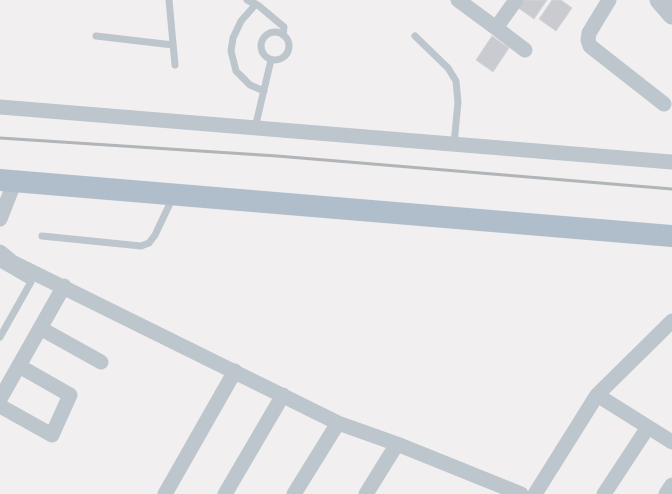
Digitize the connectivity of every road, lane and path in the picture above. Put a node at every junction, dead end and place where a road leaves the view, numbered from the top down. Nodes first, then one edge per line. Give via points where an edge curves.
1 (169, 0) edge
2 (247, 0) edge
3 (458, 0) edge
4 (516, 0) edge
5 (608, 0) edge
6 (659, 0) edge
7 (256, 4) junction
8 (672, 15) edge
9 (496, 28) junction
10 (283, 35) junction
11 (96, 36) dead end
12 (415, 36) dead end
13 (173, 45) junction
14 (525, 50) dead end
15 (271, 60) junction
16 (175, 65) dead end
17 (264, 91) junction
18 (664, 104) dead end
19 (0, 107) edge
20 (255, 128) junction
21 (454, 144) junction
22 (672, 162) edge
23 (7, 181) edge
24 (174, 195) junction
25 (0, 219) edge
26 (42, 236) dead end
27 (672, 236) edge
28 (0, 252) edge
29 (0, 264) edge
30 (64, 286) junction
31 (672, 321) edge
32 (2, 328) edge
33 (40, 328) junction
34 (0, 336) edge
35 (101, 362) dead end
36 (19, 366) junction
37 (235, 371) junction
38 (283, 395) junction
39 (597, 395) junction
40 (0, 399) edge
41 (0, 406) edge
42 (338, 423) junction
43 (648, 427) junction
44 (672, 442) edge
45 (397, 444) junction
46 (672, 485) edge
47 (165, 494) edge
48 (225, 494) edge
49 (294, 494) edge
50 (366, 494) edge
51 (521, 494) edge
52 (535, 494) edge
53 (604, 494) edge
54 (666, 494) edge

1 - 13 lane
2 - 7 lane
3 - 9 street
4 - 9 street
5 - 18 street via 589,33 590,46
6 - 8 street
7 - 10 lane via 284,27
7 - 17 lane via 241,21 233,38 231,50 236,71 250,85
9 - 14 street
10 - 15 lane via 289,44 288,52 282,59
10 - 15 lane via 271,33 261,43 262,52
11 - 13 lane
12 - 21 lane via 448,68 456,81 458,102
13 - 16 lane
15 - 17 lane
17 - 20 lane
19 - 20 street
20 - 21 street
21 - 22 street
23 - 24 main road
23 - 25 street
24 - 26 lane via 155,235 149,243 141,246
24 - 27 main road
28 - 30 street via 12,262
29 - 32 lane via 31,282
30 - 33 street
30 - 37 street
31 - 39 street
32 - 34 lane
33 - 35 street
33 - 36 street
36 - 40 street
36 - 41 street via 70,395 52,435
37 - 38 street
37 - 47 street
38 - 42 street
38 - 48 street
39 - 43 street
39 - 52 street
42 - 45 street
42 - 49 street
43 - 44 street
43 - 53 street
45 - 50 street
45 - 51 street
46 - 54 street

